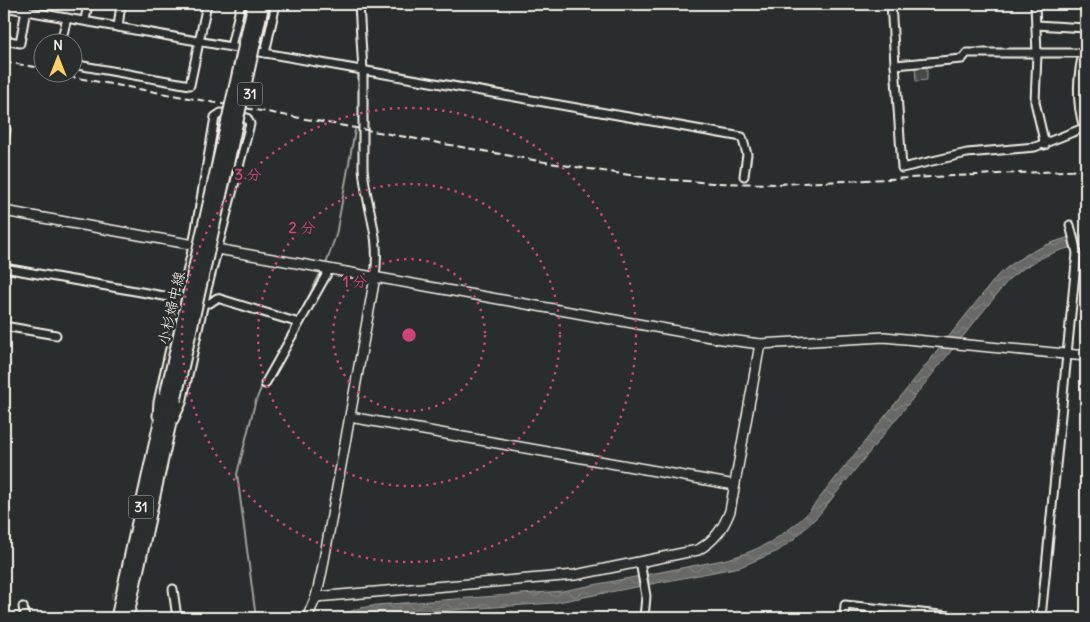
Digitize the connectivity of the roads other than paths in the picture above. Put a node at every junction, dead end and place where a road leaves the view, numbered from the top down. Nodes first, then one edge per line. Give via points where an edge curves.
1 (88, 4) edge
2 (122, 4) edge
3 (205, 4) edge
4 (241, 4) edge
5 (247, 4) edge
6 (254, 4) edge
7 (263, 4) edge
8 (271, 4) edge
9 (276, 4) edge
10 (359, 4) edge
11 (891, 4) edge
12 (1034, 4) edge
13 (4, 6) edge
14 (27, 7) edge
15 (67, 18) junction
16 (85, 20) junction
17 (1036, 25) junction
18 (118, 26) junction
19 (1086, 28) edge
20 (64, 32) edge
21 (4, 40) edge
22 (200, 41) junction
23 (1086, 44) edge
24 (231, 46) junction
25 (265, 53) junction
26 (1083, 53) junction
27 (1037, 54) junction
28 (895, 65) junction
29 (82, 66) edge
30 (363, 71) junction
31 (1085, 127) edge
32 (6, 130) dead end
33 (4, 142) edge
34 (1045, 145) junction
35 (744, 176) dead end
36 (218, 182) junction
37 (4, 211) edge
38 (1070, 225) dead end
39 (193, 246) junction
40 (219, 250) junction
41 (4, 268) edge
42 (329, 270) junction
43 (375, 277) junction
44 (181, 299) junction
45 (204, 303) junction
46 (299, 323) junction
47 (4, 326) edge
48 (56, 335) dead end
49 (760, 344) junction
50 (1067, 355) junction
51 (1086, 356) edge
52 (265, 384) dead end
53 (171, 397) junction
54 (350, 417) junction
55 (156, 432) junction
56 (168, 434) junction
57 (735, 485) junction
58 (640, 562) junction
59 (173, 589) dead end
60 (316, 597) junction
61 (23, 607) dead end
62 (25, 618) edge
63 (116, 618) edge
64 (127, 618) edge
65 (177, 618) edge
66 (308, 618) edge
67 (644, 618) edge
68 (844, 618) edge
69 (969, 618) edge
70 (1041, 618) edge

1 - 16 street
2 - 18 street
3 - 22 street
4 - 24 street
5 - 36 main road, 31, bridge via 217,138
6 - 36 main road, 小杉婦中線 / 31, bridge
7 - 36 main road, 小杉婦中線 / 31, bridge
8 - 36 main road, 31, bridge via 238,147
9 - 25 street
10 - 30 street
11 - 28 street
12 - 17 street
13 - 14 street
14 - 15 street
14 - 21 street via 20,43
15 - 16 street
15 - 20 street
16 - 18 street
17 - 19 street
17 - 27 street
18 - 22 street
22 - 24 street
22 - 29 street via 190,85
23 - 26 street
24 - 25 street
25 - 30 street
26 - 27 street
26 - 31 street via 1078,78 1078,108
27 - 28 street via 967,54 962,59
27 - 34 street via 1035,102
28 - 34 street via 902,168 967,153
30 - 35 street via 742,137 747,154
30 - 43 street via 363,168 375,224
31 - 34 street
32 - 33 street
36 - 53 main road, 小杉婦中線 / 31, bridge
37 - 39 street
38 - 50 street via 1076,250
39 - 40 street
39 - 40 street via 215,117 220,113 247,118 250,124
39 - 44 street
40 - 42 street
40 - 45 street
41 - 44 street
42 - 43 street
42 - 46 street
43 - 49 street
43 - 54 street
44 - 55 street via 158,402
45 - 46 street via 210,304 217,298
45 - 56 street via 182,403
46 - 52 street
47 - 48 street
49 - 50 street via 884,337
49 - 57 street
50 - 51 street
50 - 70 street
53 - 55 main road, 小杉婦中線 / 31
53 - 56 main road, 小杉婦中線 / 31
54 - 57 street
54 - 60 street
55 - 63 main road, 小杉婦中線 / 31
56 - 64 main road, 小杉婦中線 / 31
57 - 58 street via 723,529 709,543 698,550
58 - 60 street via 575,575
58 - 67 street via 645,588
59 - 65 street
60 - 66 street
61 - 62 street
68 - 69 street via 845,605

